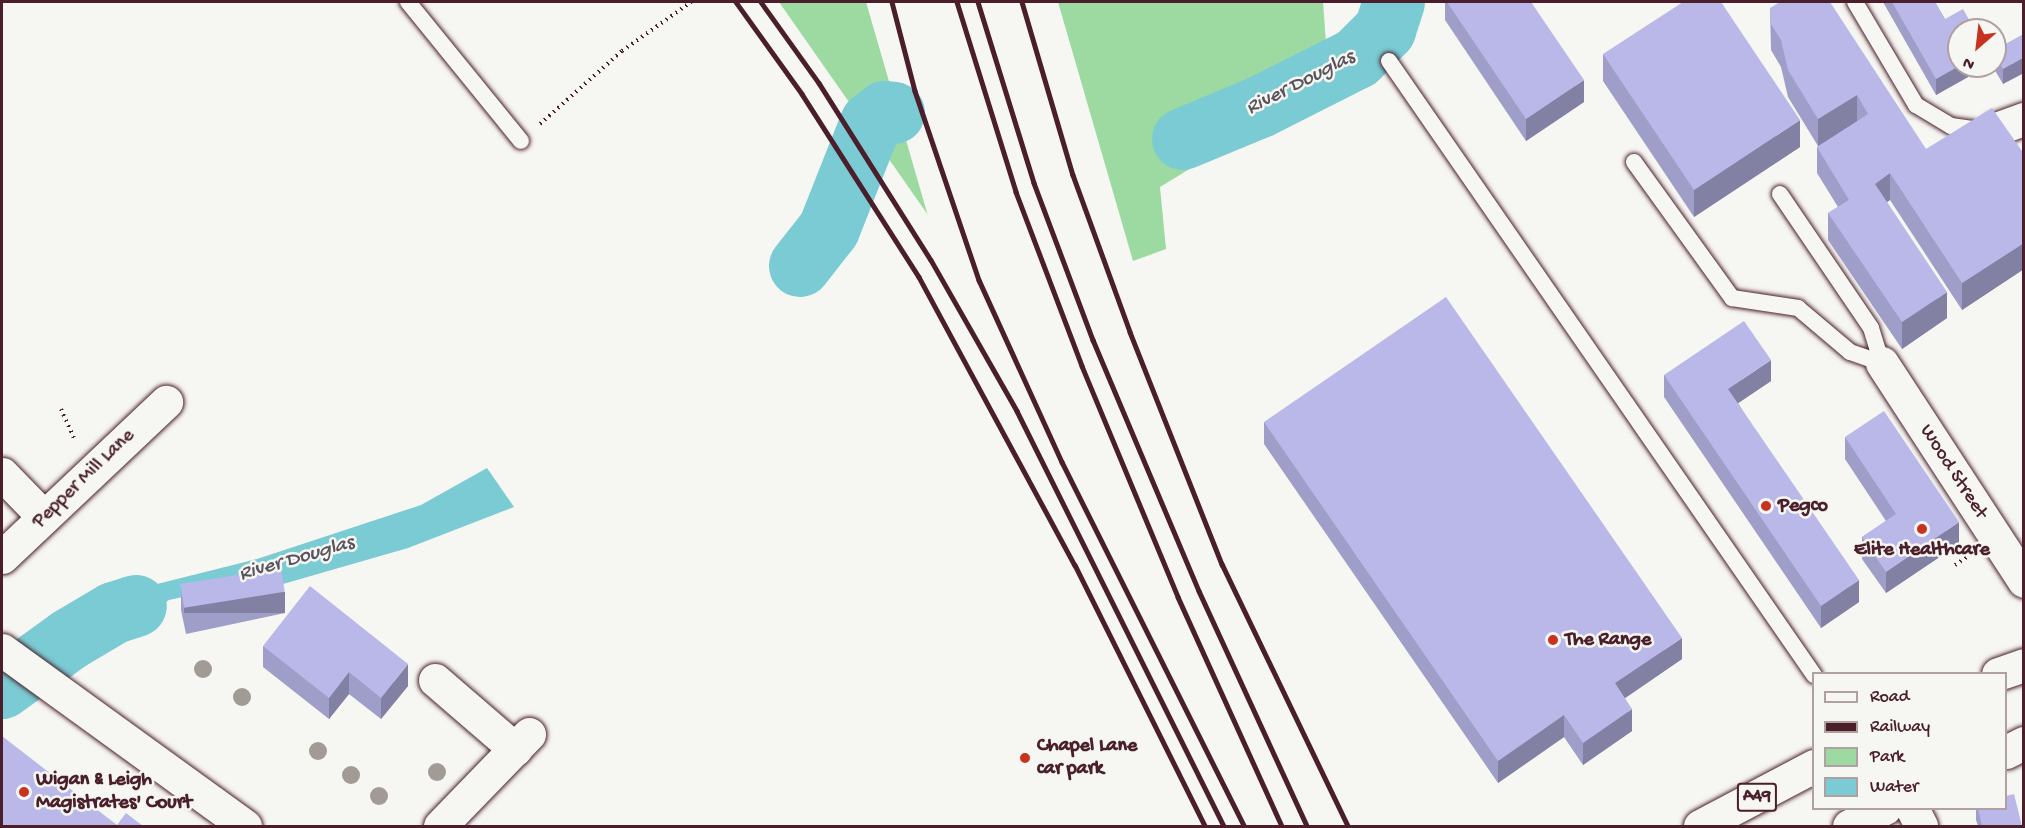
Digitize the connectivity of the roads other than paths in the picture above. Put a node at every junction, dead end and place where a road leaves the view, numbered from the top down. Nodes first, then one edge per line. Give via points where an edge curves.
1 (408, 2) edge
2 (1855, 2) edge
3 (1389, 61) dead end
4 (2010, 124) edge
5 (521, 141) road end
6 (1634, 162) dead end
7 (1780, 194) dead end
8 (1882, 363) junction
9 (166, 402) dead end
10 (2, 474) edge
11 (44, 517) junction
12 (2, 557) edge
13 (2024, 581) edge
14 (7, 654) edge
15 (1812, 672) edge
16 (435, 680) dead end
17 (2024, 743) edge
18 (2007, 752) edge
19 (1812, 767) edge
20 (1881, 810) edge
21 (1913, 810) edge
22 (244, 826) edge
23 (440, 826) edge
24 (1700, 826) edge
25 (1850, 826) edge
26 (1921, 826) edge

1 - 5 lane
2 - 4 lane via 1916,105 1951,126
3 - 15 lane
6 - 8 lane via 1732,298 1798,308 1850,352
7 - 8 lane via 1871,328
8 - 13 main road, Wood Street
9 - 11 main road, Pepper Mill Lane
10 - 11 main road
11 - 12 main road, Pepper Mill Lane
14 - 22 main road
16 - 23 main road via 522,742
17 - 18 main road
19 - 24 main road, A49
20 - 25 main road
21 - 26 main road

